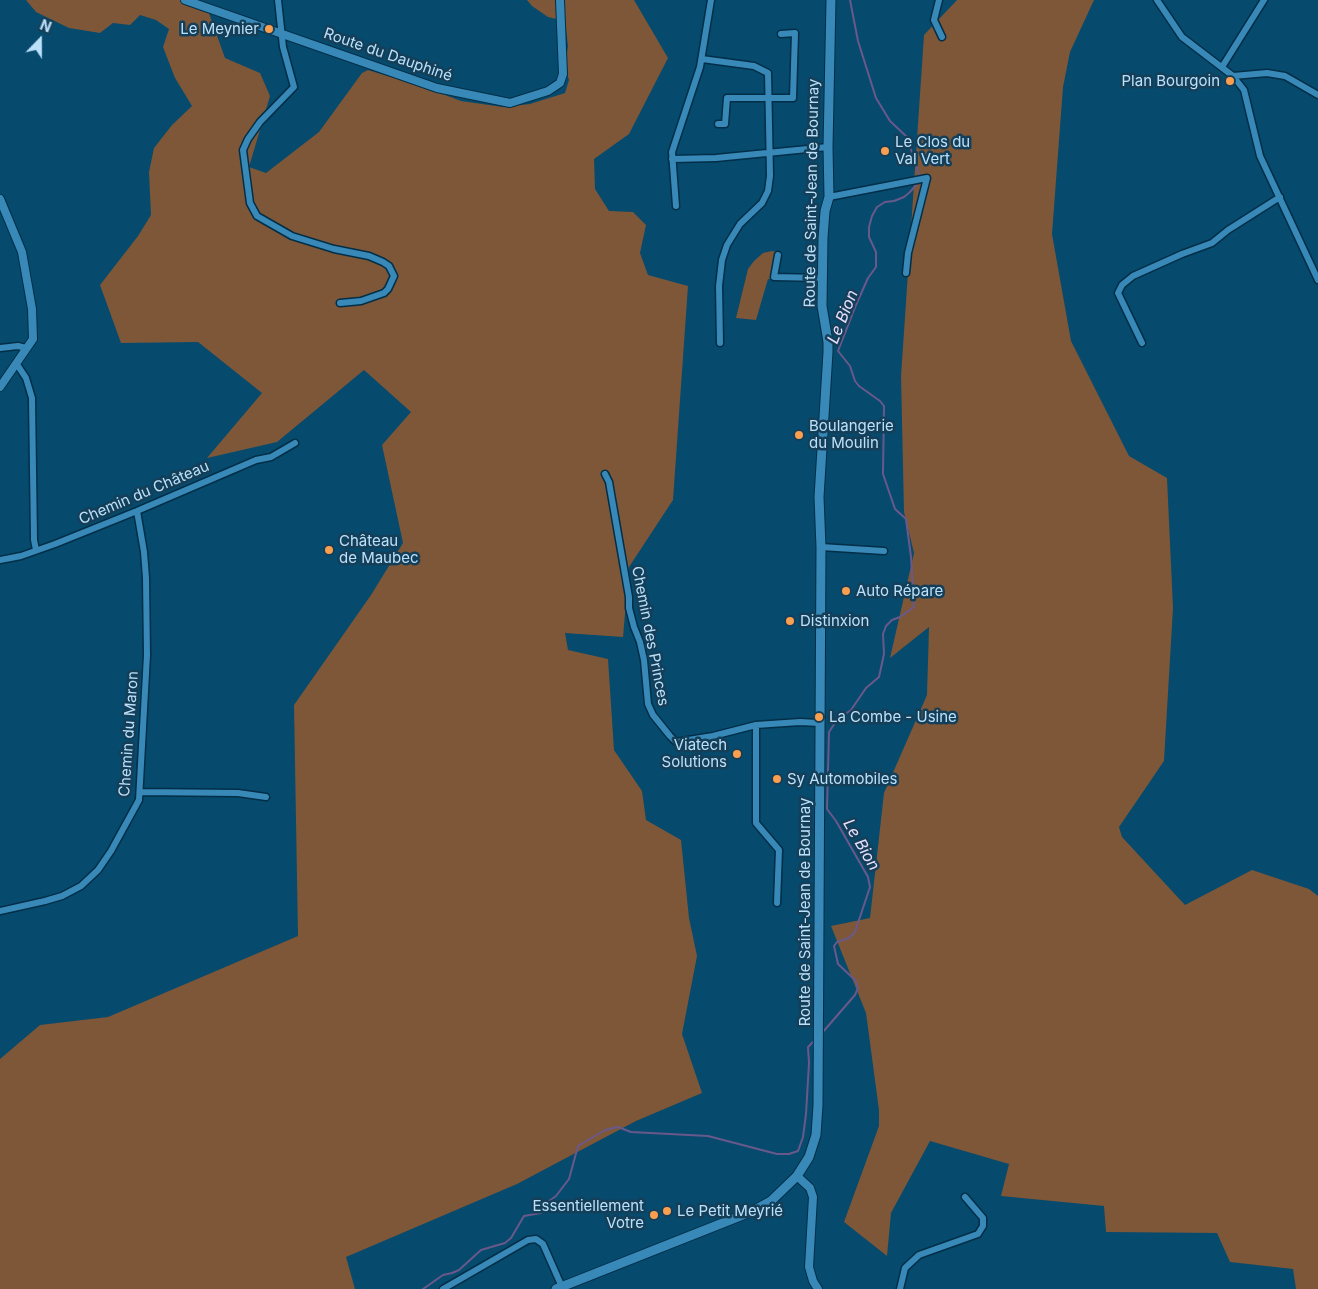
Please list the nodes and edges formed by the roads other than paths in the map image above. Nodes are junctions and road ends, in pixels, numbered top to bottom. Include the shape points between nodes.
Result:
1 (185, 0) edge
2 (278, 0) edge
3 (560, 0) edge
4 (711, 0) edge
5 (831, 0) edge
6 (939, 0) edge
7 (1157, 0) edge
8 (1264, 0) edge
9 (280, 32) junction
10 (781, 34) dead end
11 (942, 37) dead end
12 (702, 59) junction
13 (1222, 67) junction
14 (1234, 76) junction
15 (1318, 95) edge
16 (769, 98) junction
17 (718, 124) dead end
18 (828, 147) junction
19 (770, 152) junction
20 (672, 160) junction
21 (829, 197) junction
22 (1280, 197) junction
23 (0, 199) edge
24 (676, 206) dead end
25 (778, 255) dead end
26 (906, 273) dead end
27 (822, 278) junction
28 (1318, 280) edge
29 (340, 303) dead end
30 (720, 343) dead end
31 (1142, 343) dead end
32 (0, 348) edge
33 (26, 348) junction
34 (16, 363) junction
35 (0, 387) edge
36 (295, 443) dead end
37 (605, 474) dead end
38 (137, 511) junction
39 (820, 547) junction
40 (36, 550) junction
41 (884, 551) dead end
42 (0, 560) edge
43 (820, 723) junction
44 (756, 725) junction
45 (140, 792) junction
46 (266, 797) dead end
47 (777, 903) dead end
48 (0, 911) edge
49 (797, 1176) junction
50 (965, 1197) dead end
51 (559, 1288) edge
52 (443, 1289) edge
53 (818, 1289) edge
54 (900, 1289) edge

1 - 9 street, Route du Dauphiné
2 - 9 street
3 - 9 street, Route du Dauphiné via 563,74 560,83 548,91 510,103 437,88
4 - 12 street
5 - 18 main road, Route de Saint-Jean de Bournay
6 - 11 street via 934,20
7 - 13 street via 1182,38
8 - 13 street
9 - 29 street via 294,87 260,122 246,144 250,203 257,216 292,236 369,256 389,266 394,276 384,293 361,301
10 - 16 street via 795,33 793,98
12 - 16 street via 754,66 768,73
12 - 20 street
13 - 14 street
14 - 15 street via 1267,73 1285,76
14 - 22 street via 1244,90 1260,156
16 - 17 street via 728,98 725,124
16 - 19 street
18 - 19 street
18 - 21 main road, Route de Saint-Jean de Bournay
19 - 20 street
19 - 30 street via 768,191 762,203 740,224 727,244 722,260
20 - 24 street
21 - 26 street via 927,178
21 - 27 main road, Route de Saint-Jean de Bournay via 825,212
22 - 28 street
22 - 31 street via 1212,243 1133,276 1122,285 1118,292
23 - 33 street via 22,252 32,309 33,339
25 - 27 street via 774,277
27 - 39 main road, Route de Saint-Jean de Bournay via 822,306 828,342 819,498
32 - 33 street
33 - 34 street
34 - 35 street
34 - 40 street via 26,378 32,398
36 - 38 street, Chemin du Château
37 - 44 street, Chemin des Princes via 610,482 629,608 640,642 648,704 653,715 676,742
38 - 40 street, Chemin du Château
38 - 45 street, Chemin du Maron via 146,578
39 - 41 street
39 - 43 main road, Route de Saint-Jean de Bournay
40 - 42 street, Chemin du Château
43 - 44 street, Chemin des Princes
43 - 49 main road, Route de Saint-Jean de Bournay via 818,1105 816,1135
44 - 47 street via 756,823 778,850
45 - 46 street via 238,793
45 - 48 street, Chemin du Maron via 139,800 111,851 82,886 45,902
49 - 51 main road, Route de Saint-Jean de Bournay via 771,1201 753,1211
49 - 53 street via 810,1188 813,1197 809,1267
50 - 54 street via 984,1218 978,1234 920,1255 905,1268
51 - 52 street via 543,1244 536,1238

